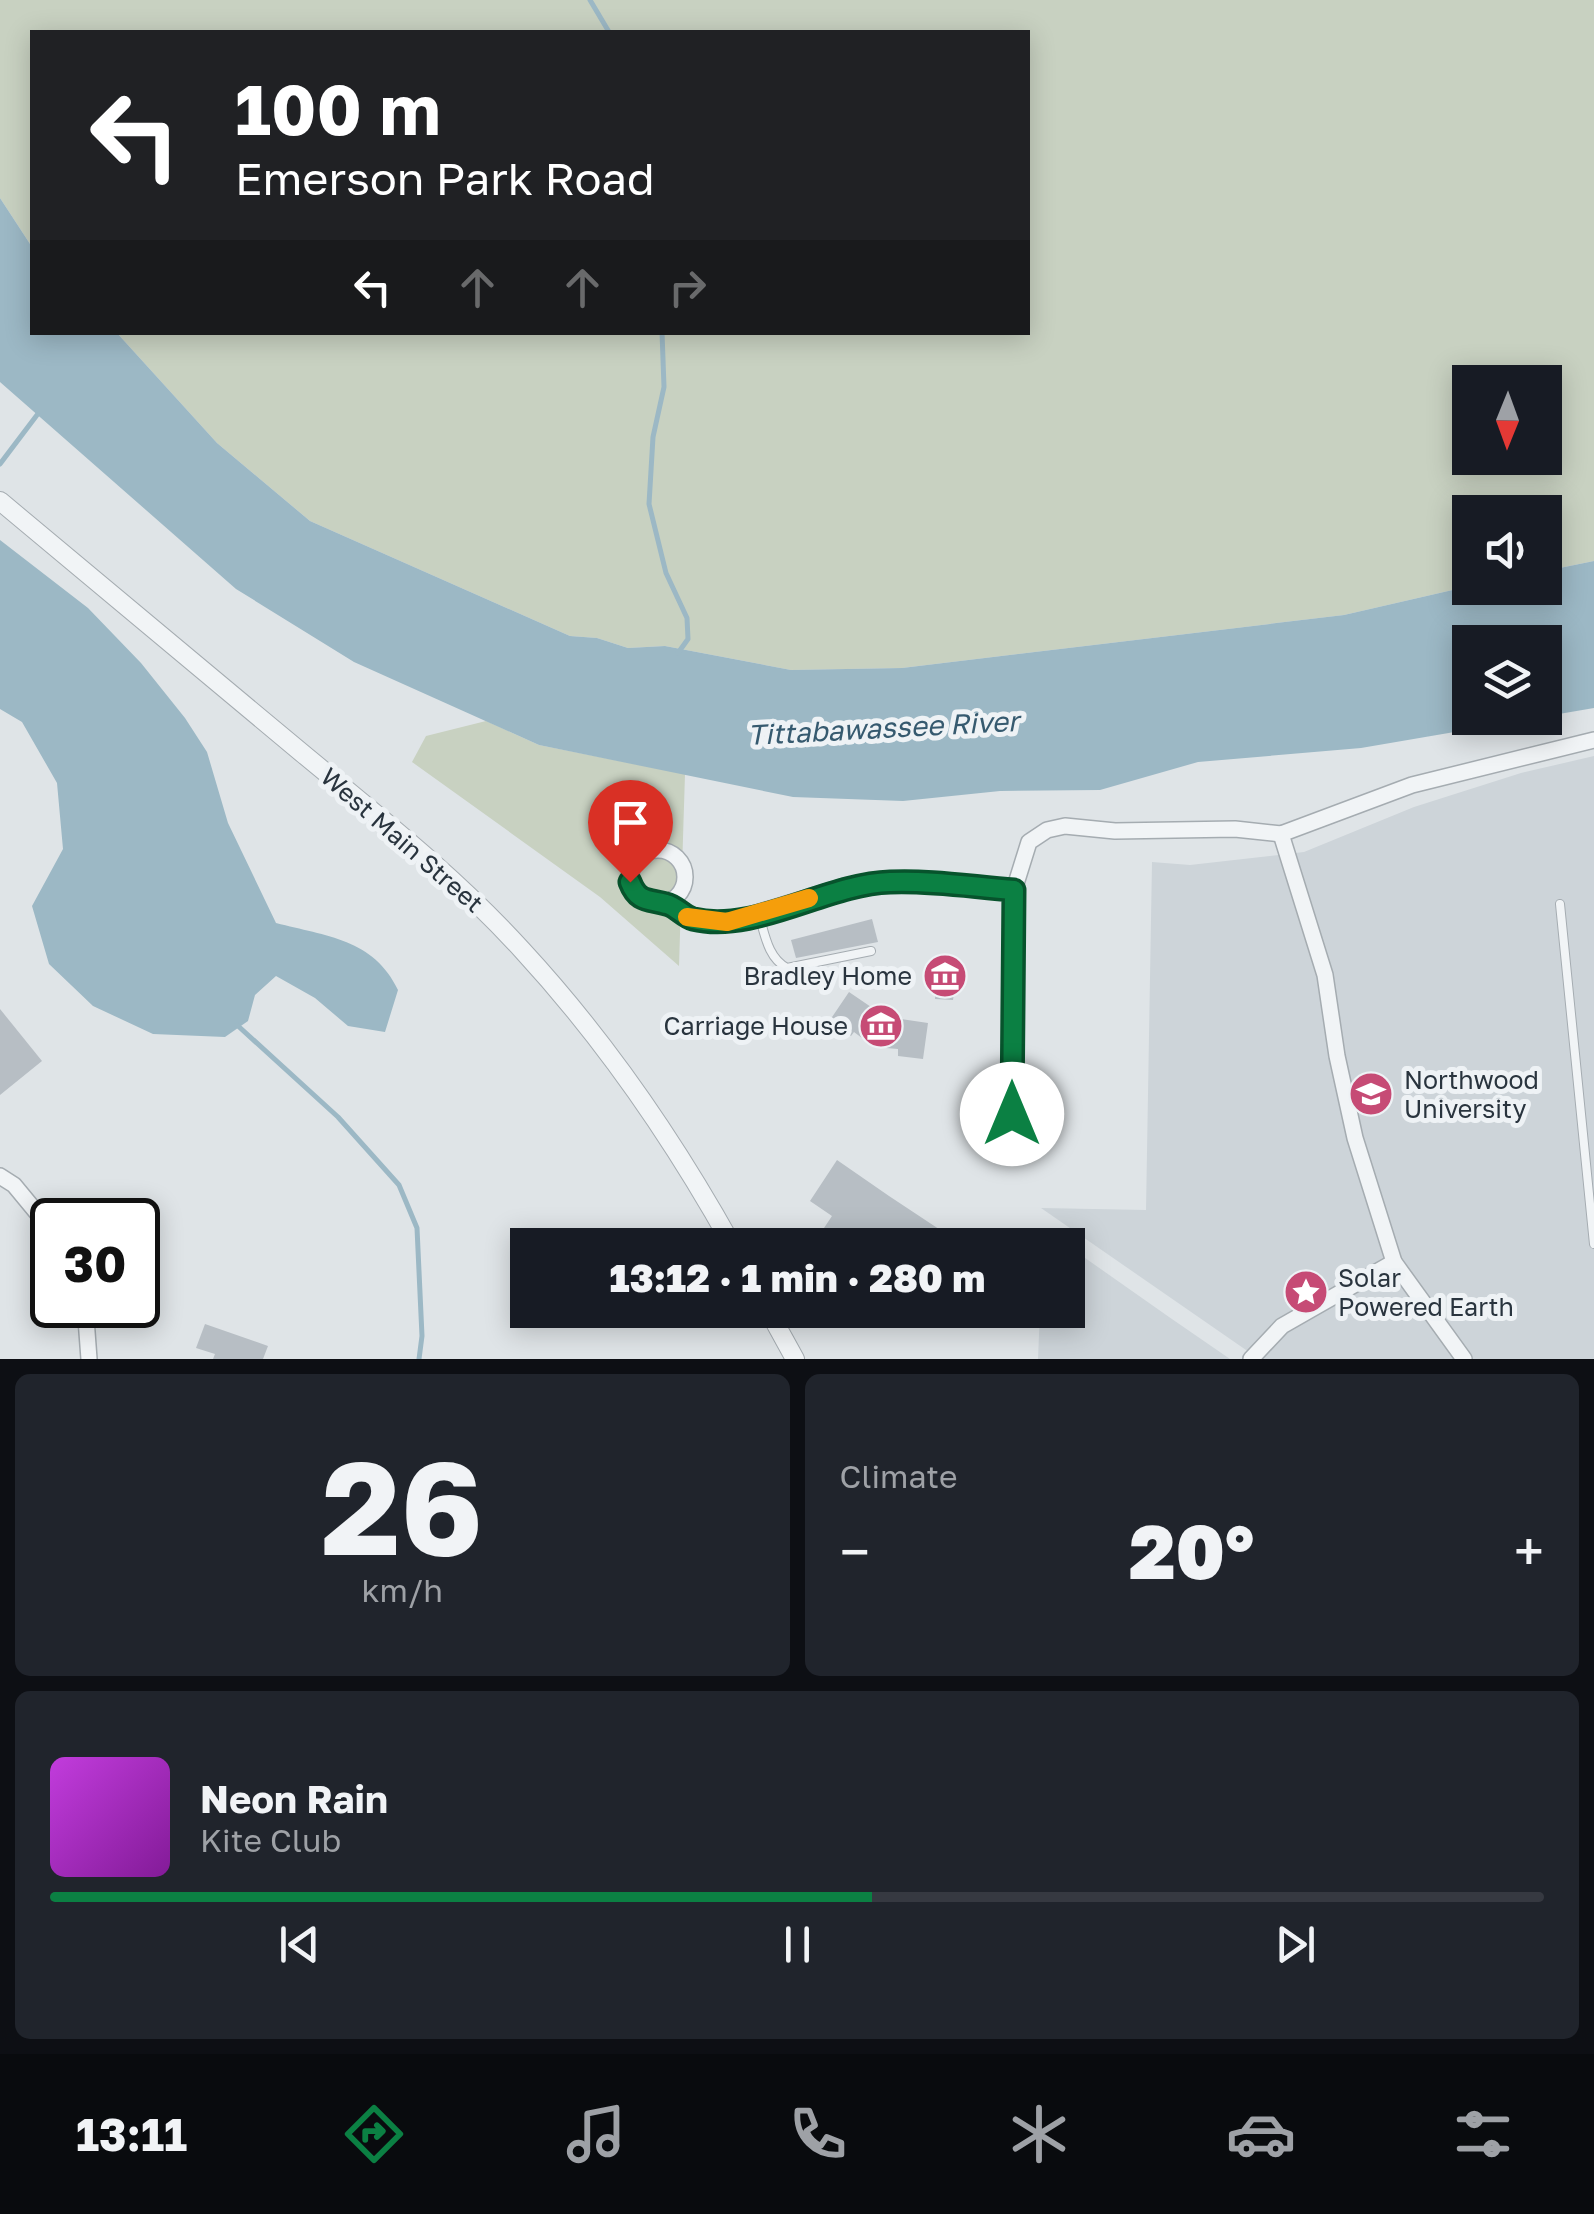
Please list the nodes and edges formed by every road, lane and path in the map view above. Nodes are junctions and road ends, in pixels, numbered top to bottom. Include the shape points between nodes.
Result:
1 (0, 501) edge
2 (1594, 740) edge
3 (1280, 834) junction
4 (1014, 890) junction
5 (665, 903) dead end
6 (1560, 904) dead end
7 (759, 915) junction
8 (871, 951) dead end
9 (1012, 1114) dead end
10 (0, 1176) edge
11 (30, 1204) edge
12 (723, 1228) edge
13 (1594, 1244) edge
14 (1394, 1262) junction
15 (86, 1328) edge
16 (778, 1328) edge
17 (89, 1359) edge
18 (795, 1359) edge
19 (1251, 1359) edge
20 (1464, 1359) edge

1 - 12 street, West Main Street via 442,871 519,946 640,1096
2 - 3 street via 1412,784
3 - 4 street via 1066,826 1029,842
3 - 14 street via 1325,975 1355,1138
4 - 7 street via 891,882 845,886
4 - 9 street
5 - 7 street via 691,919 727,922
6 - 13 lane
7 - 8 lane via 768,946 788,968
10 - 11 street
14 - 19 street via 1282,1326
14 - 20 street
15 - 17 street
16 - 18 street

